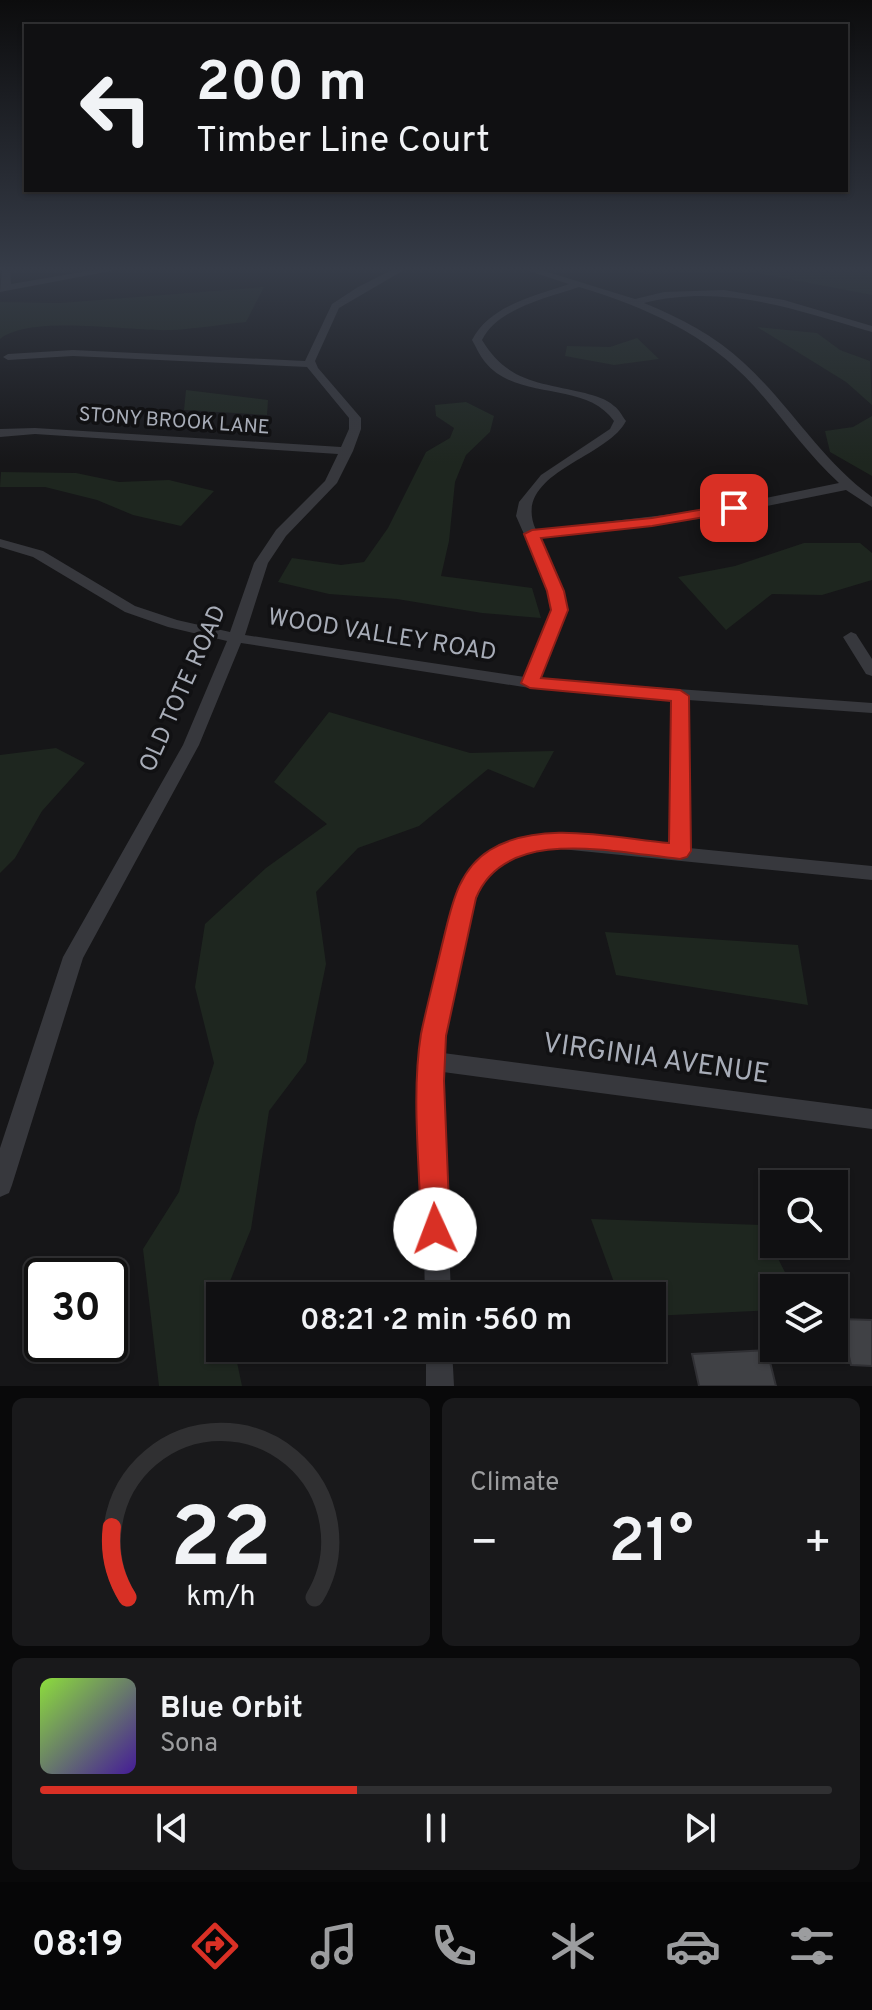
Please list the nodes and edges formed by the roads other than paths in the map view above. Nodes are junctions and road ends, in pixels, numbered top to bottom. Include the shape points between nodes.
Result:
1 (323, 335) edge
2 (478, 335) edge
3 (700, 335) edge
4 (8, 357) dead end
5 (311, 364) junction
6 (0, 433) edge
7 (347, 451) junction
8 (845, 486) junction
9 (872, 503) edge
10 (532, 534) junction
11 (0, 543) edge
12 (851, 637) dead end
13 (236, 638) junction
14 (872, 671) edge
15 (530, 683) junction
16 (680, 696) junction
17 (872, 708) edge
18 (680, 851) junction
19 (872, 873) edge
20 (432, 1061) junction
21 (872, 1119) edge
22 (0, 1185) edge
23 (438, 1282) edge
24 (439, 1362) edge
25 (440, 1386) edge

1 - 5 street
2 - 10 street via 483,357 496,370 602,403 620,421 615,431 537,484 523,505
3 - 8 street via 739,365
4 - 5 street via 73,353
5 - 7 street, OLD TOTE ROAD via 355,418
6 - 7 street, STONY BROOK LANE
7 - 13 street, OLD TOTE ROAD via 331,483 281,533 261,563
8 - 9 street
8 - 10 street via 707,514
10 - 15 street via 560,610
11 - 13 street, WOOD VALLEY ROAD via 38,554 130,609
12 - 14 street
13 - 15 street, WOOD VALLEY ROAD
13 - 22 street, OLD TOTE ROAD via 191,745 73,957
15 - 16 street, WOOD VALLEY ROAD
16 - 17 street, WOOD VALLEY ROAD
16 - 18 street
18 - 19 street
18 - 20 street via 551,841 514,848 484,866 465,898
20 - 21 street, VIRGINIA AVENUE
20 - 23 street
24 - 25 street

